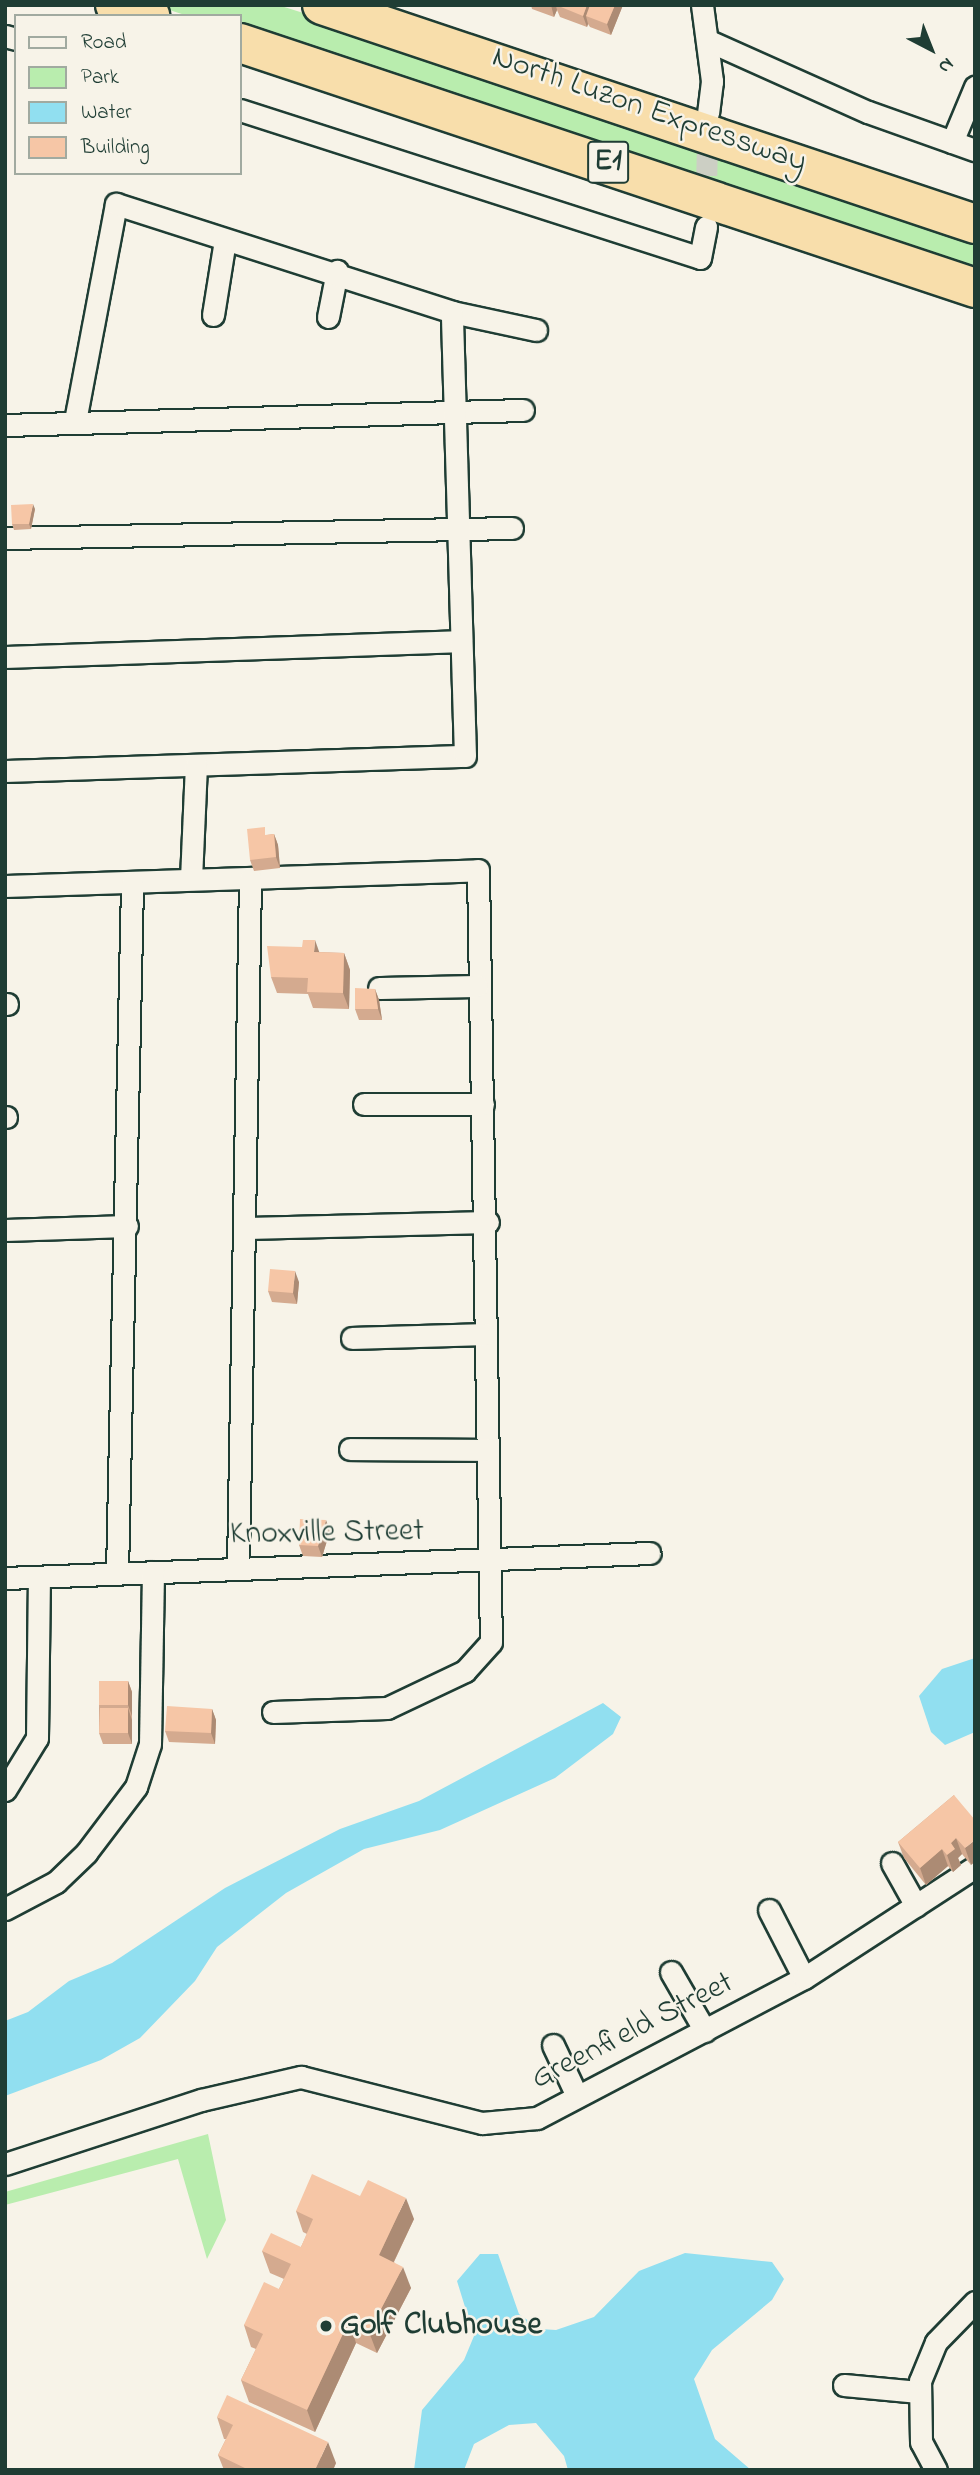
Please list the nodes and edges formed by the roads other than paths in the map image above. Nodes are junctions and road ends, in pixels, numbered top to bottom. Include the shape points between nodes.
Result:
1 (115, 5) edge
2 (322, 5) edge
3 (701, 6) edge
4 (144, 14) edge
5 (709, 41) junction
6 (242, 44) edge
7 (975, 87) edge
8 (242, 111) edge
9 (708, 113) tunnel mouth
10 (952, 142) junction
11 (975, 150) edge
12 (975, 224) edge
13 (706, 228) tunnel mouth
14 (225, 240) junction
15 (337, 271) junction
16 (975, 288) edge
17 (453, 312) junction
18 (213, 316) dead end
19 (328, 317) dead end
20 (536, 330) dead end
21 (523, 410) dead end
22 (455, 414) junction
23 (75, 421) junction
24 (5, 425) edge
25 (512, 528) dead end
26 (461, 529) junction
27 (5, 538) edge
28 (461, 641) junction
29 (5, 657) edge
30 (196, 765) junction
31 (5, 771) edge
32 (250, 878) junction
33 (191, 879) junction
34 (132, 883) junction
35 (5, 886) edge
36 (477, 986) junction
37 (379, 988) dead end
38 (364, 1104) dead end
39 (482, 1104) junction
40 (488, 1222) junction
41 (127, 1226) junction
42 (247, 1227) junction
43 (5, 1230) edge
44 (485, 1334) junction
45 (352, 1338) dead end
46 (350, 1449) dead end
47 (488, 1450) junction
48 (650, 1553) dead end
49 (494, 1562) junction
50 (238, 1567) junction
51 (153, 1572) junction
52 (117, 1573) junction
53 (5, 1578) edge
54 (39, 1578) junction
55 (273, 1712) dead end
56 (5, 1790) edge
57 (892, 1863) dead end
58 (975, 1867) edge
59 (916, 1906) junction
60 (5, 1909) edge
61 (769, 1910) dead end
62 (671, 1972) dead end
63 (804, 1978) junction
64 (705, 2031) junction
65 (553, 2045) dead end
66 (577, 2096) junction
67 (5, 2164) edge
68 (975, 2302) edge
69 (844, 2385) dead end
70 (919, 2392) junction
71 (936, 2470) edge

1 - 4 highway
2 - 12 highway, North Luzon Expressway / E1
3 - 5 street
5 - 9 street
5 - 10 street
6 - 16 highway, North Luzon Expressway / E1
7 - 10 street
8 - 13 street via 700,258
10 - 11 street
14 - 15 street
14 - 18 street
14 - 23 street via 116,205
15 - 17 street
15 - 19 street
17 - 20 street
17 - 22 street
21 - 22 street
22 - 23 street
22 - 26 street
23 - 24 street
25 - 26 street
26 - 27 street
26 - 28 street
28 - 29 street
28 - 30 street via 465,756
30 - 31 street
30 - 33 street
32 - 33 street
32 - 36 street via 478,870
32 - 42 street
33 - 34 street
34 - 35 street
34 - 41 street
36 - 37 street
36 - 39 street
38 - 39 street
39 - 40 street
40 - 42 street
40 - 44 street
41 - 43 street
41 - 52 street
42 - 50 street
44 - 45 street
44 - 47 street
46 - 47 street
47 - 49 street
48 - 49 street, Knoxville Street
49 - 50 street, Knoxville Street
49 - 55 street via 491,1642 480,1660 387,1708
50 - 51 street, Knoxville Street
51 - 52 street, Knoxville Street
51 - 60 street via 150,1744 136,1787 86,1853 56,1882
52 - 54 street, Knoxville Street
53 - 54 street, Knoxville Street
54 - 56 street via 37,1738
57 - 59 street
58 - 59 street, Greenfield Street
59 - 63 street, Greenfield Street
61 - 63 street
62 - 64 street
63 - 64 street, Greenfield Street
64 - 66 street, Greenfield Street
65 - 66 street
66 - 67 street, Greenfield Street via 537,2118 482,2123 301,2077 201,2100
68 - 70 street via 936,2342
69 - 70 street
70 - 71 street via 921,2442

